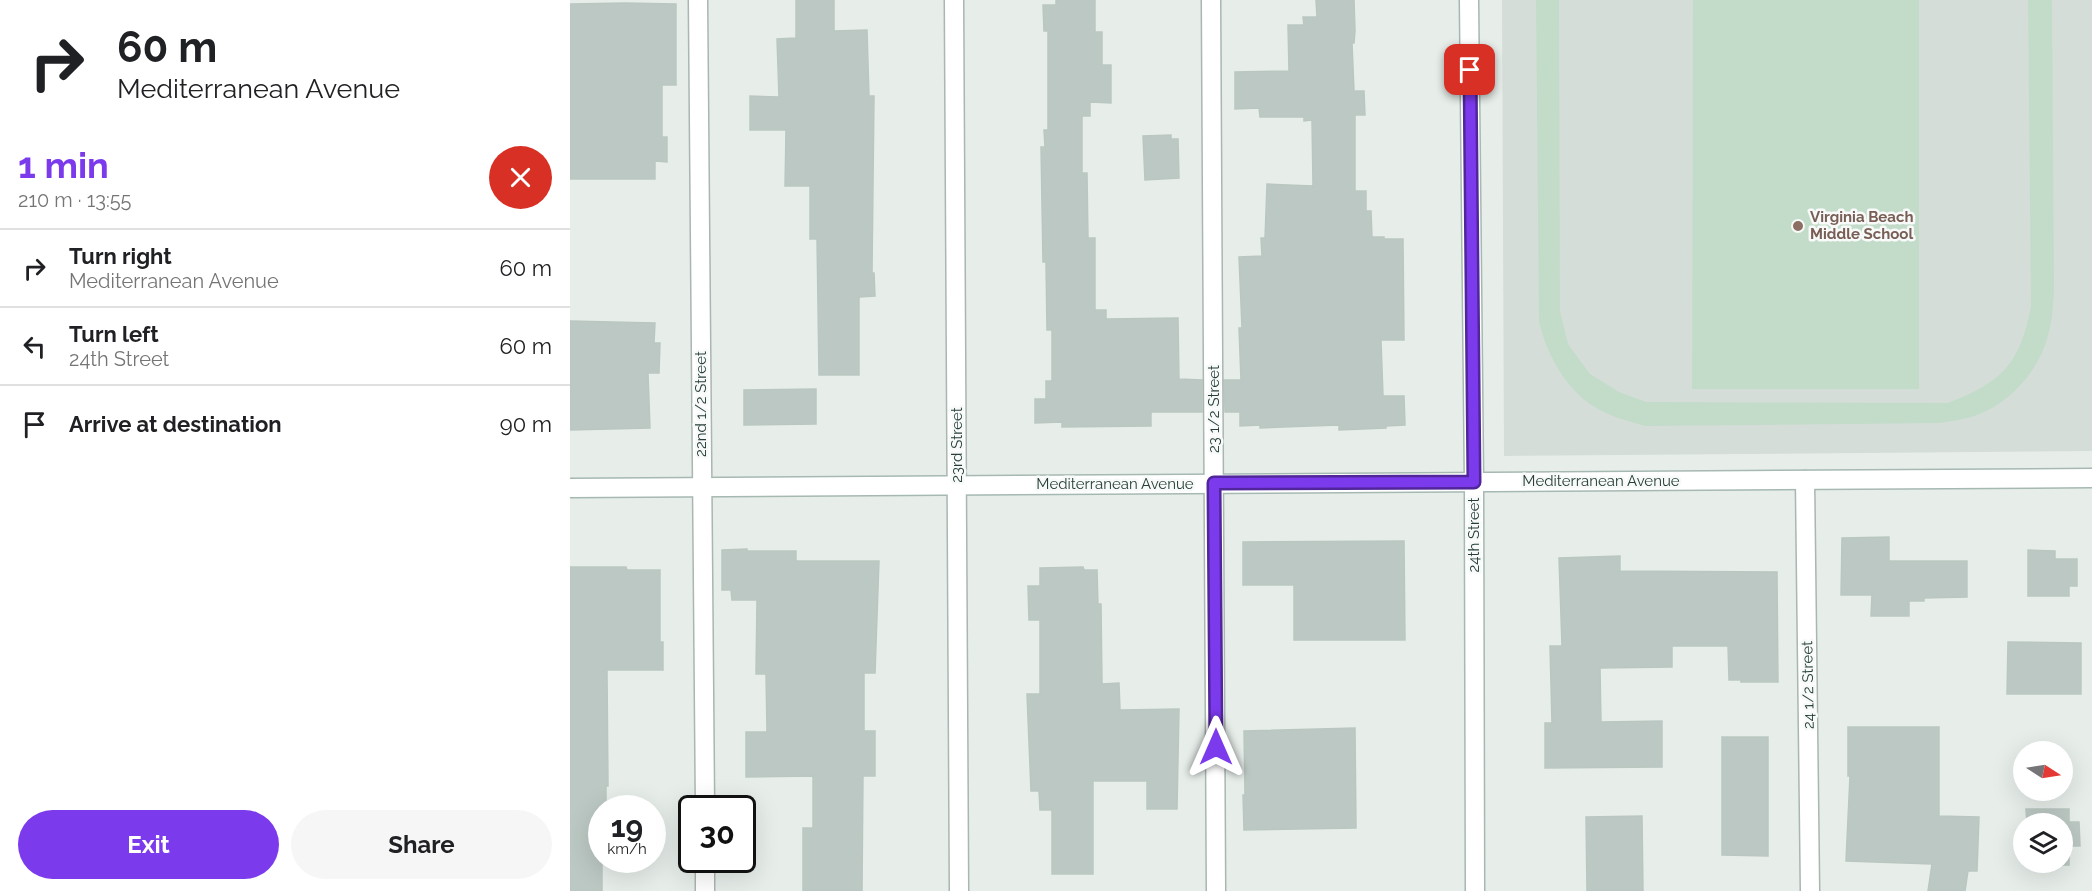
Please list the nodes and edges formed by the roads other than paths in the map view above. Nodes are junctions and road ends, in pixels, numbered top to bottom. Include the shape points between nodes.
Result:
1 (698, 0) edge
2 (954, 0) edge
3 (1211, 0) edge
4 (1469, 0) edge
5 (2092, 478) edge
6 (1805, 480) junction
7 (1474, 482) junction
8 (1214, 483) junction
9 (957, 485) junction
10 (702, 487) junction
11 (570, 488) edge
12 (705, 795) edge
13 (705, 873) edge
14 (705, 891) edge
15 (959, 891) edge
16 (1216, 891) edge
17 (1475, 891) edge
18 (1810, 891) edge

1 - 10 street, 22nd 1/2 Street
2 - 9 street, 23rd Street
3 - 8 street, 23 1/2 Street
4 - 7 street, 24th Street
5 - 6 street, Mediterranean Avenue
6 - 7 street, Mediterranean Avenue
6 - 18 street, 24 1/2 Street
7 - 8 street, Mediterranean Avenue
7 - 17 street, 24th Street
8 - 9 street, Mediterranean Avenue
8 - 16 street, 23 1/2 Street
9 - 10 street, Mediterranean Avenue
9 - 15 street, 23rd Street
10 - 11 street, Mediterranean Avenue
10 - 12 street, 22nd 1/2 Street
13 - 14 street

